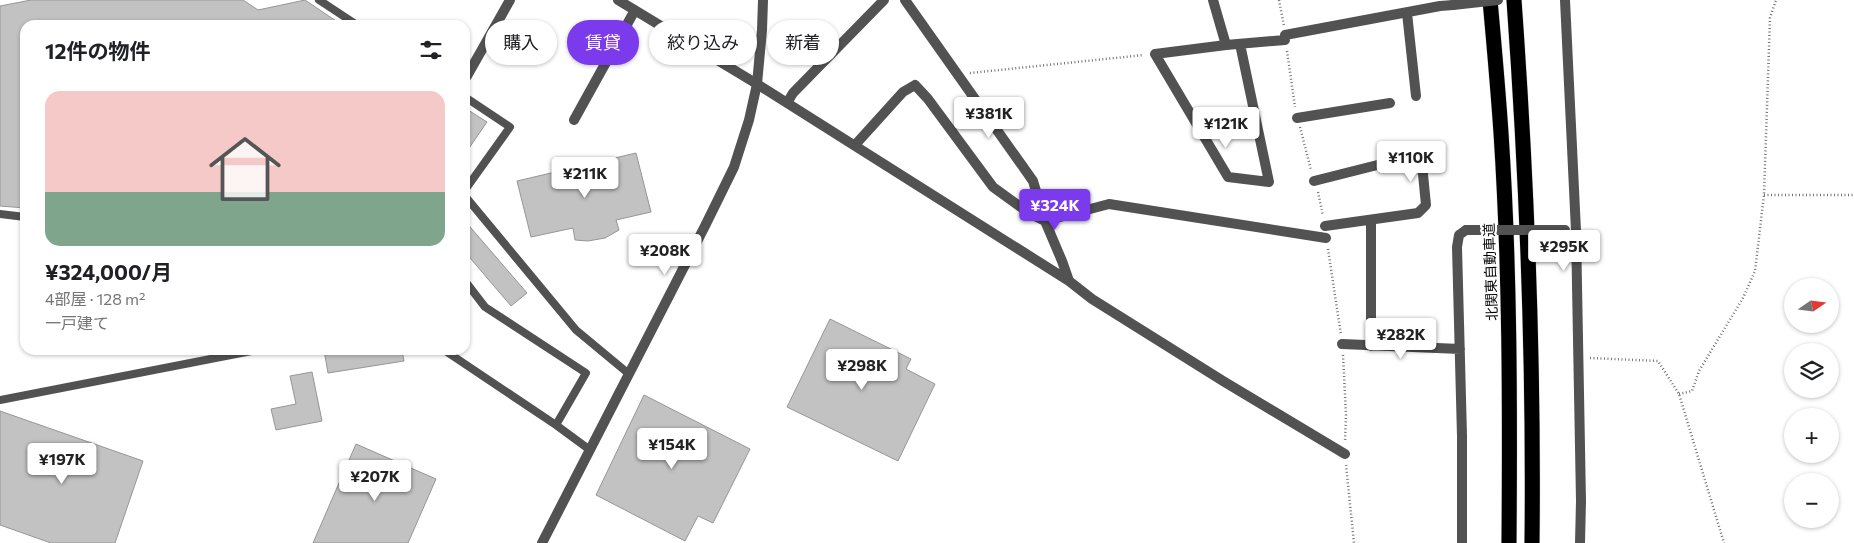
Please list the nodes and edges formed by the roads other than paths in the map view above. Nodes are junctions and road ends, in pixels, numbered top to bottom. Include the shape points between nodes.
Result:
1 (319, 0) edge
2 (510, 0) edge
3 (618, 0) edge
4 (763, 0) edge
5 (884, 0) edge
6 (905, 0) edge
7 (1213, 0) edge
8 (1490, 0) edge
9 (1498, 0) edge
10 (1514, 0) edge
11 (1565, 0) edge
12 (1440, 3) edge
13 (635, 10) junction
14 (1407, 13) junction
15 (349, 20) edge
16 (1240, 44) junction
17 (1226, 45) junction
18 (470, 71) edge
19 (757, 84) junction
20 (1416, 96) dead end
21 (470, 100) edge
22 (787, 103) junction
23 (1390, 103) dead end
24 (1297, 118) road end
25 (574, 120) dead end
26 (855, 145) junction
27 (1314, 181) road end
28 (470, 183) edge
29 (470, 202) edge
30 (0, 214) edge
31 (20, 216) edge
32 (1371, 220) junction
33 (1045, 221) junction
34 (1325, 226) road end
35 (1576, 231) junction
36 (1326, 238) road end
37 (1069, 281) junction
38 (470, 288) edge
39 (1342, 344) road end
40 (1370, 346) junction
41 (1460, 349) junction
42 (231, 355) edge
43 (451, 355) edge
44 (629, 374) junction
45 (0, 400) edge
46 (556, 425) junction
47 (590, 450) junction
48 (1345, 454) road end
49 (542, 543) edge
50 (1462, 543) edge
51 (1509, 543) edge
52 (1532, 543) edge
53 (1580, 543) edge

1 - 15 lane
2 - 18 street
3 - 13 street
4 - 19 street
5 - 22 street
6 - 33 street via 1034,180
7 - 17 street
8 - 51 highway, 北関東自動車道 via 1501,134 1508,301
9 - 12 street, bridge via 1453,5
10 - 52 highway via 1530,301
11 - 35 street
12 - 14 street
13 - 19 street
13 - 25 street
14 - 16 street
14 - 20 street
16 - 17 street
16 - 17 street via 1269,182 1228,178 1155,54
19 - 22 street
19 - 44 street via 734,167
21 - 28 lane via 510,127
22 - 26 street
23 - 24 street
26 - 33 street via 903,92 915,85 992,188
26 - 37 street
27 - 32 street via 1421,154 1426,205 1418,213
29 - 44 lane via 576,330
30 - 31 lane
32 - 34 street
32 - 40 street
33 - 36 street via 1109,204
33 - 37 street
35 - 41 street, bridge via 1466,230 1459,235
35 - 53 street
37 - 48 street via 1092,299
38 - 46 lane via 485,307 586,373
39 - 40 street
40 - 41 street
41 - 50 street
42 - 45 lane
43 - 46 lane
44 - 47 street
46 - 47 lane
47 - 49 street

